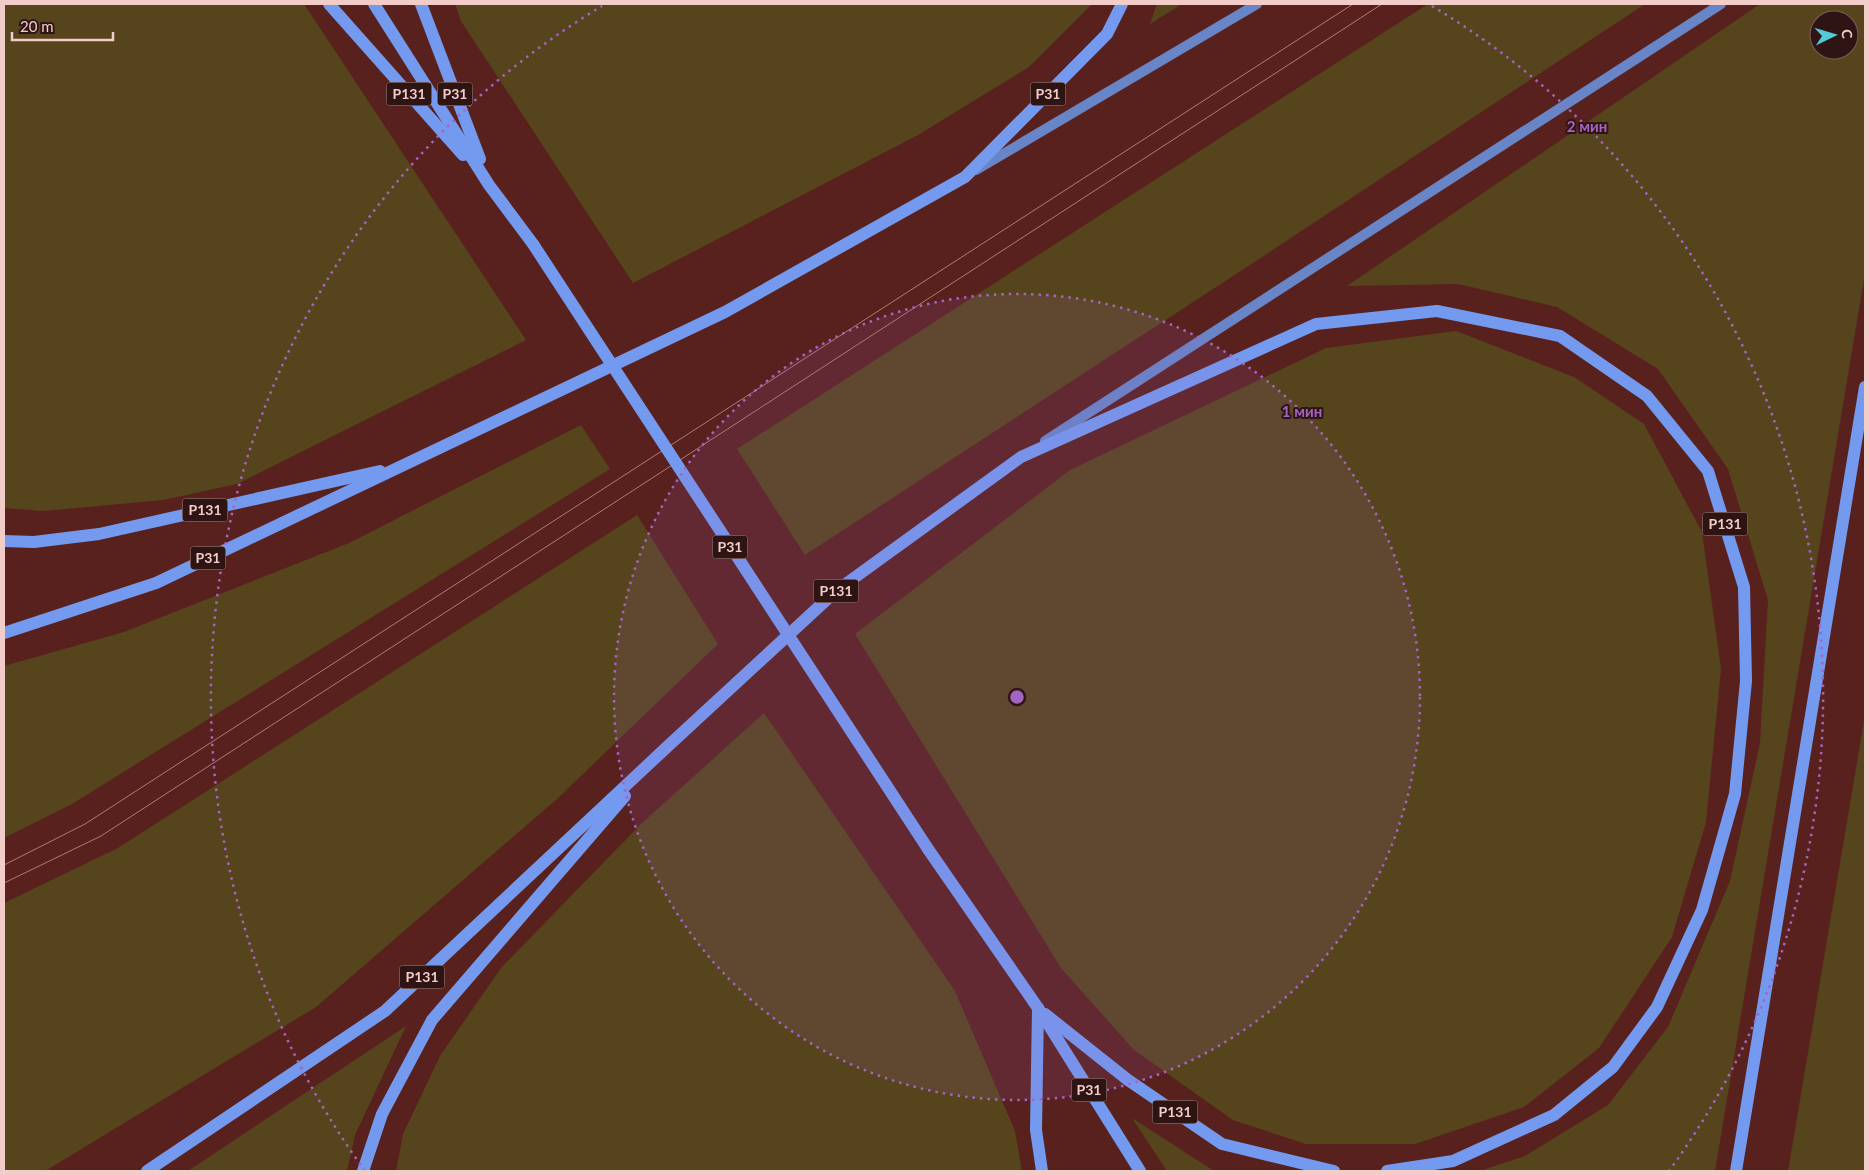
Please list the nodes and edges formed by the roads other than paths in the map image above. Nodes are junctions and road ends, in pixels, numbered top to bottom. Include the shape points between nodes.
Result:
1 (329, 4) edge
2 (374, 4) edge
3 (421, 4) edge
4 (1122, 4) edge
5 (1258, 4) edge
6 (1721, 4) edge
7 (964, 177) junction
8 (489, 185) junction
9 (1865, 387) edge
10 (1021, 457) junction
11 (404, 465) junction
12 (4, 541) edge
13 (4, 633) edge
14 (668, 746) junction
15 (1038, 1008) junction
16 (147, 1171) edge
17 (363, 1171) edge
18 (1042, 1171) edge
19 (1140, 1171) edge
20 (1334, 1171) edge
21 (1387, 1171) edge
22 (1736, 1171) edge

1 - 8 main road, Р131
2 - 8 main road
3 - 8 main road, Р31
4 - 7 main road, Р31 via 1107,34
5 - 7 main road
6 - 10 main road, Р131
7 - 11 main road, Р31 via 725,312
8 - 15 main road, Р31, bridge via 533,244 928,850
9 - 22 main road
10 - 14 main road, Р131 via 836,591
10 - 21 main road, Р131 via 1316,324 1437,311 1560,336 1647,396 1708,471 1744,587 1746,681 1735,794 1702,910 1657,1007 1613,1067 1554,1115 1453,1161
11 - 12 main road, Р131 via 99,534 34,542
11 - 13 main road, Р31 via 156,583
14 - 16 main road, Р131 via 385,1011
14 - 17 main road, Р131 via 432,1020 382,1114
15 - 18 main road via 1036,1130
15 - 19 main road, Р31
15 - 20 main road, Р131 via 1128,1080 1222,1144

